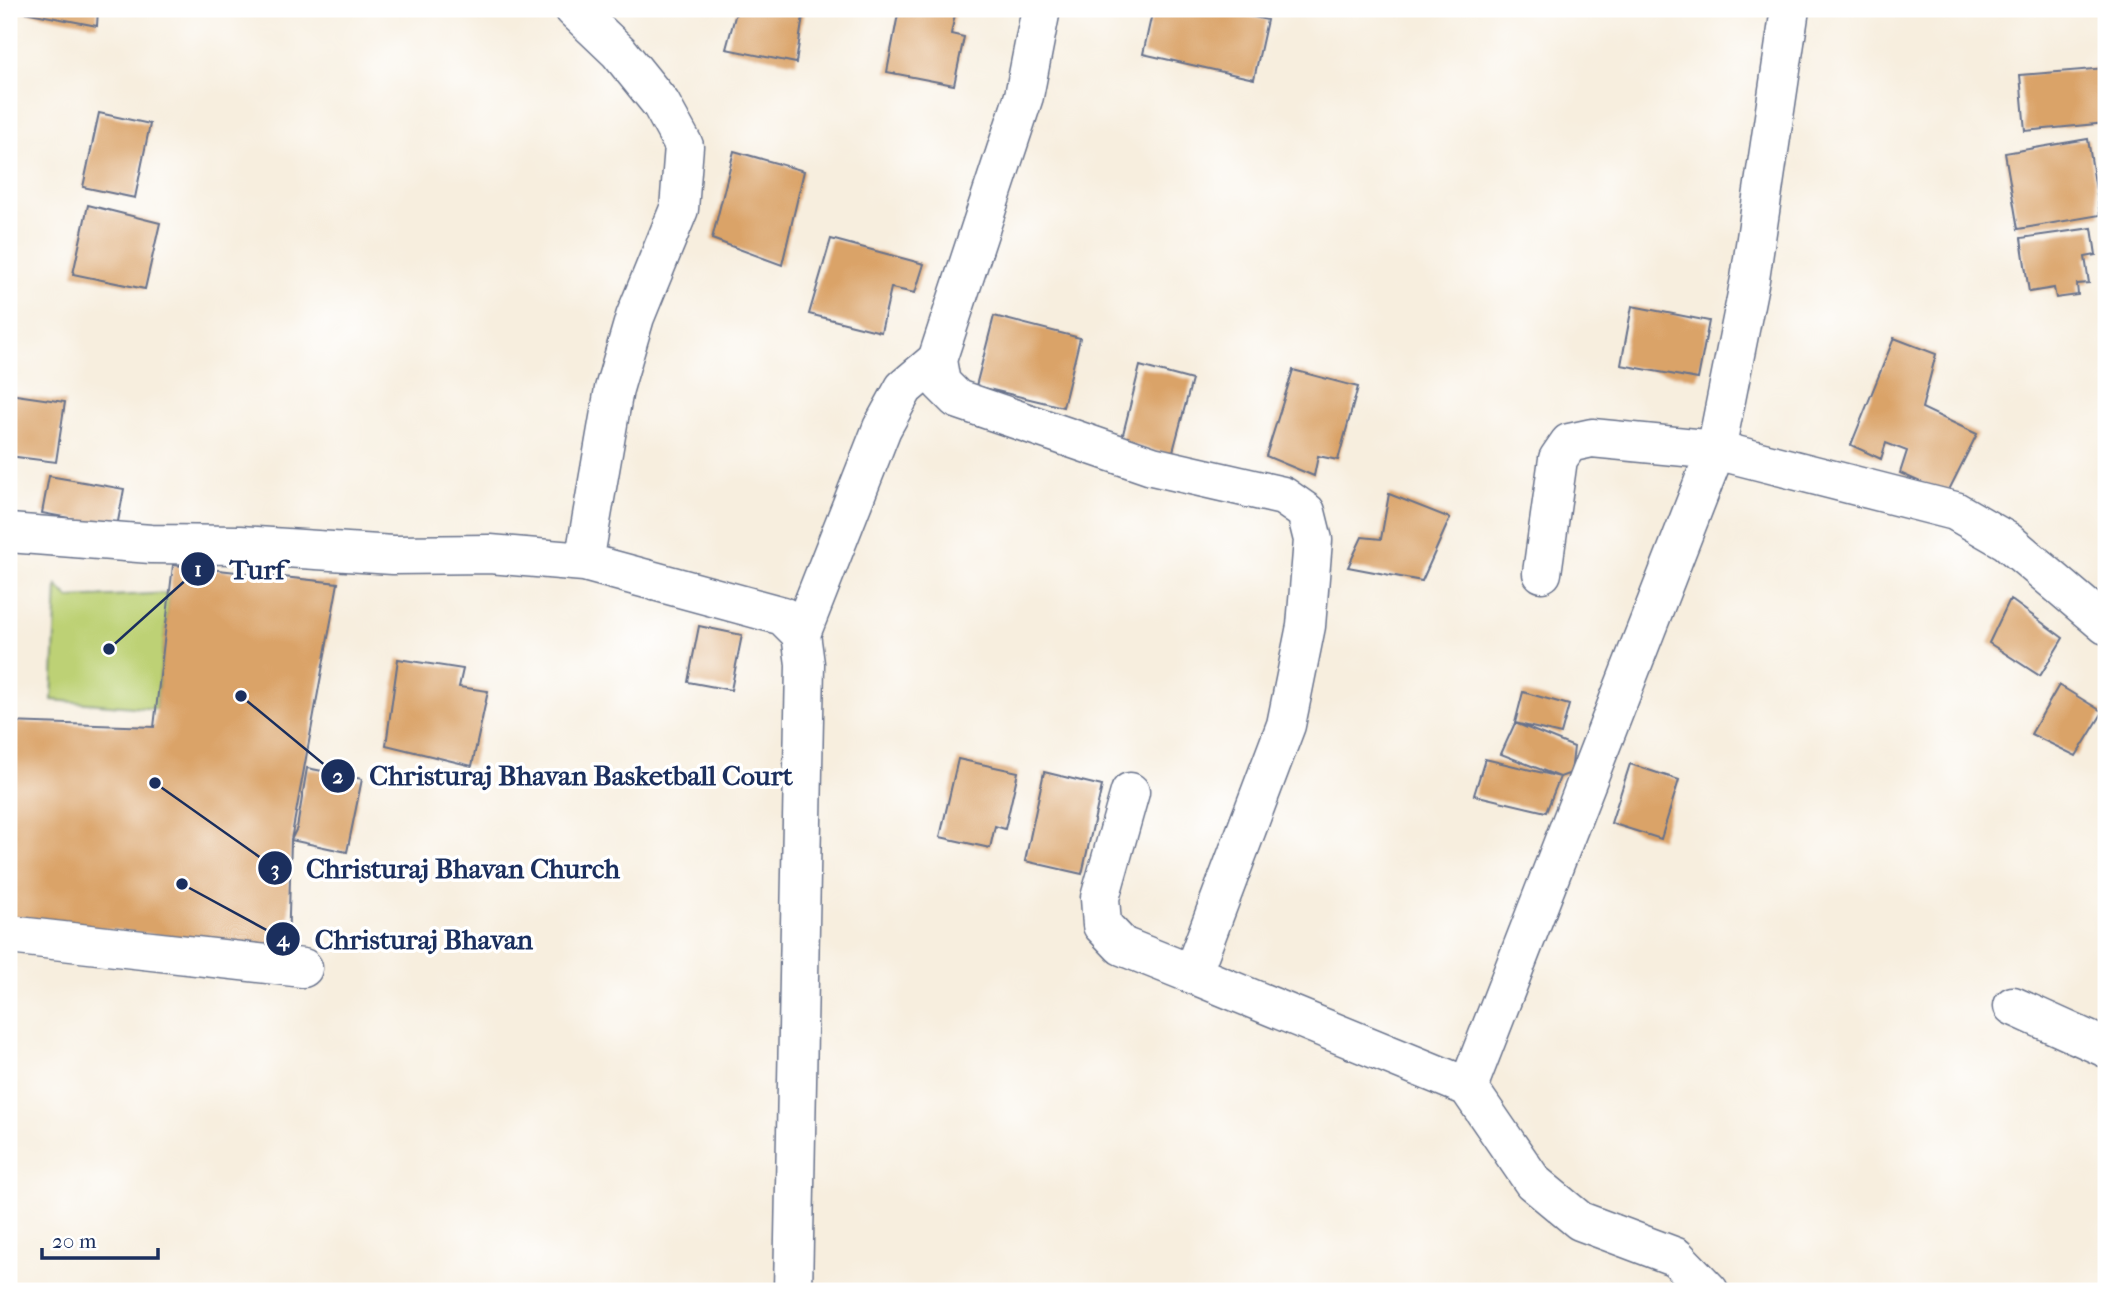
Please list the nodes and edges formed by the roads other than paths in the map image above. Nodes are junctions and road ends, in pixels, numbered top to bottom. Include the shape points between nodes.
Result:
1 (575, 9) edge
2 (1041, 9) edge
3 (1790, 9) edge
4 (937, 360) junction
5 (1716, 450) junction
6 (9, 533) edge
7 (584, 562) junction
8 (1542, 573) dead end
9 (2106, 625) edge
10 (801, 634) junction
11 (1130, 792) dead end
12 (9, 935) edge
13 (303, 968) dead end
14 (1192, 974) junction
15 (2013, 1006) dead end
16 (2106, 1048) edge
17 (1468, 1087) junction
18 (793, 1291) edge
19 (1709, 1291) edge

1 - 7 street via 653,94 684,146 679,209 639,306 614,389
2 - 4 street via 1024,96
3 - 5 street via 1750,279
4 - 10 street via 904,388 882,428
4 - 14 street via 941,383 957,399 1152,466 1283,496 1306,512 1314,540 1306,626 1286,725
5 - 8 street via 1592,438 1569,443 1558,458
5 - 9 street via 1955,511 2007,541
5 - 17 street
6 - 7 street via 151,544 393,555 490,554
7 - 10 street via 783,616
10 - 18 street via 805,664
11 - 14 street via 1100,898 1102,925 1122,946
12 - 13 street
14 - 17 street
15 - 16 street
17 - 19 street via 1533,1182 1580,1220 1676,1256

